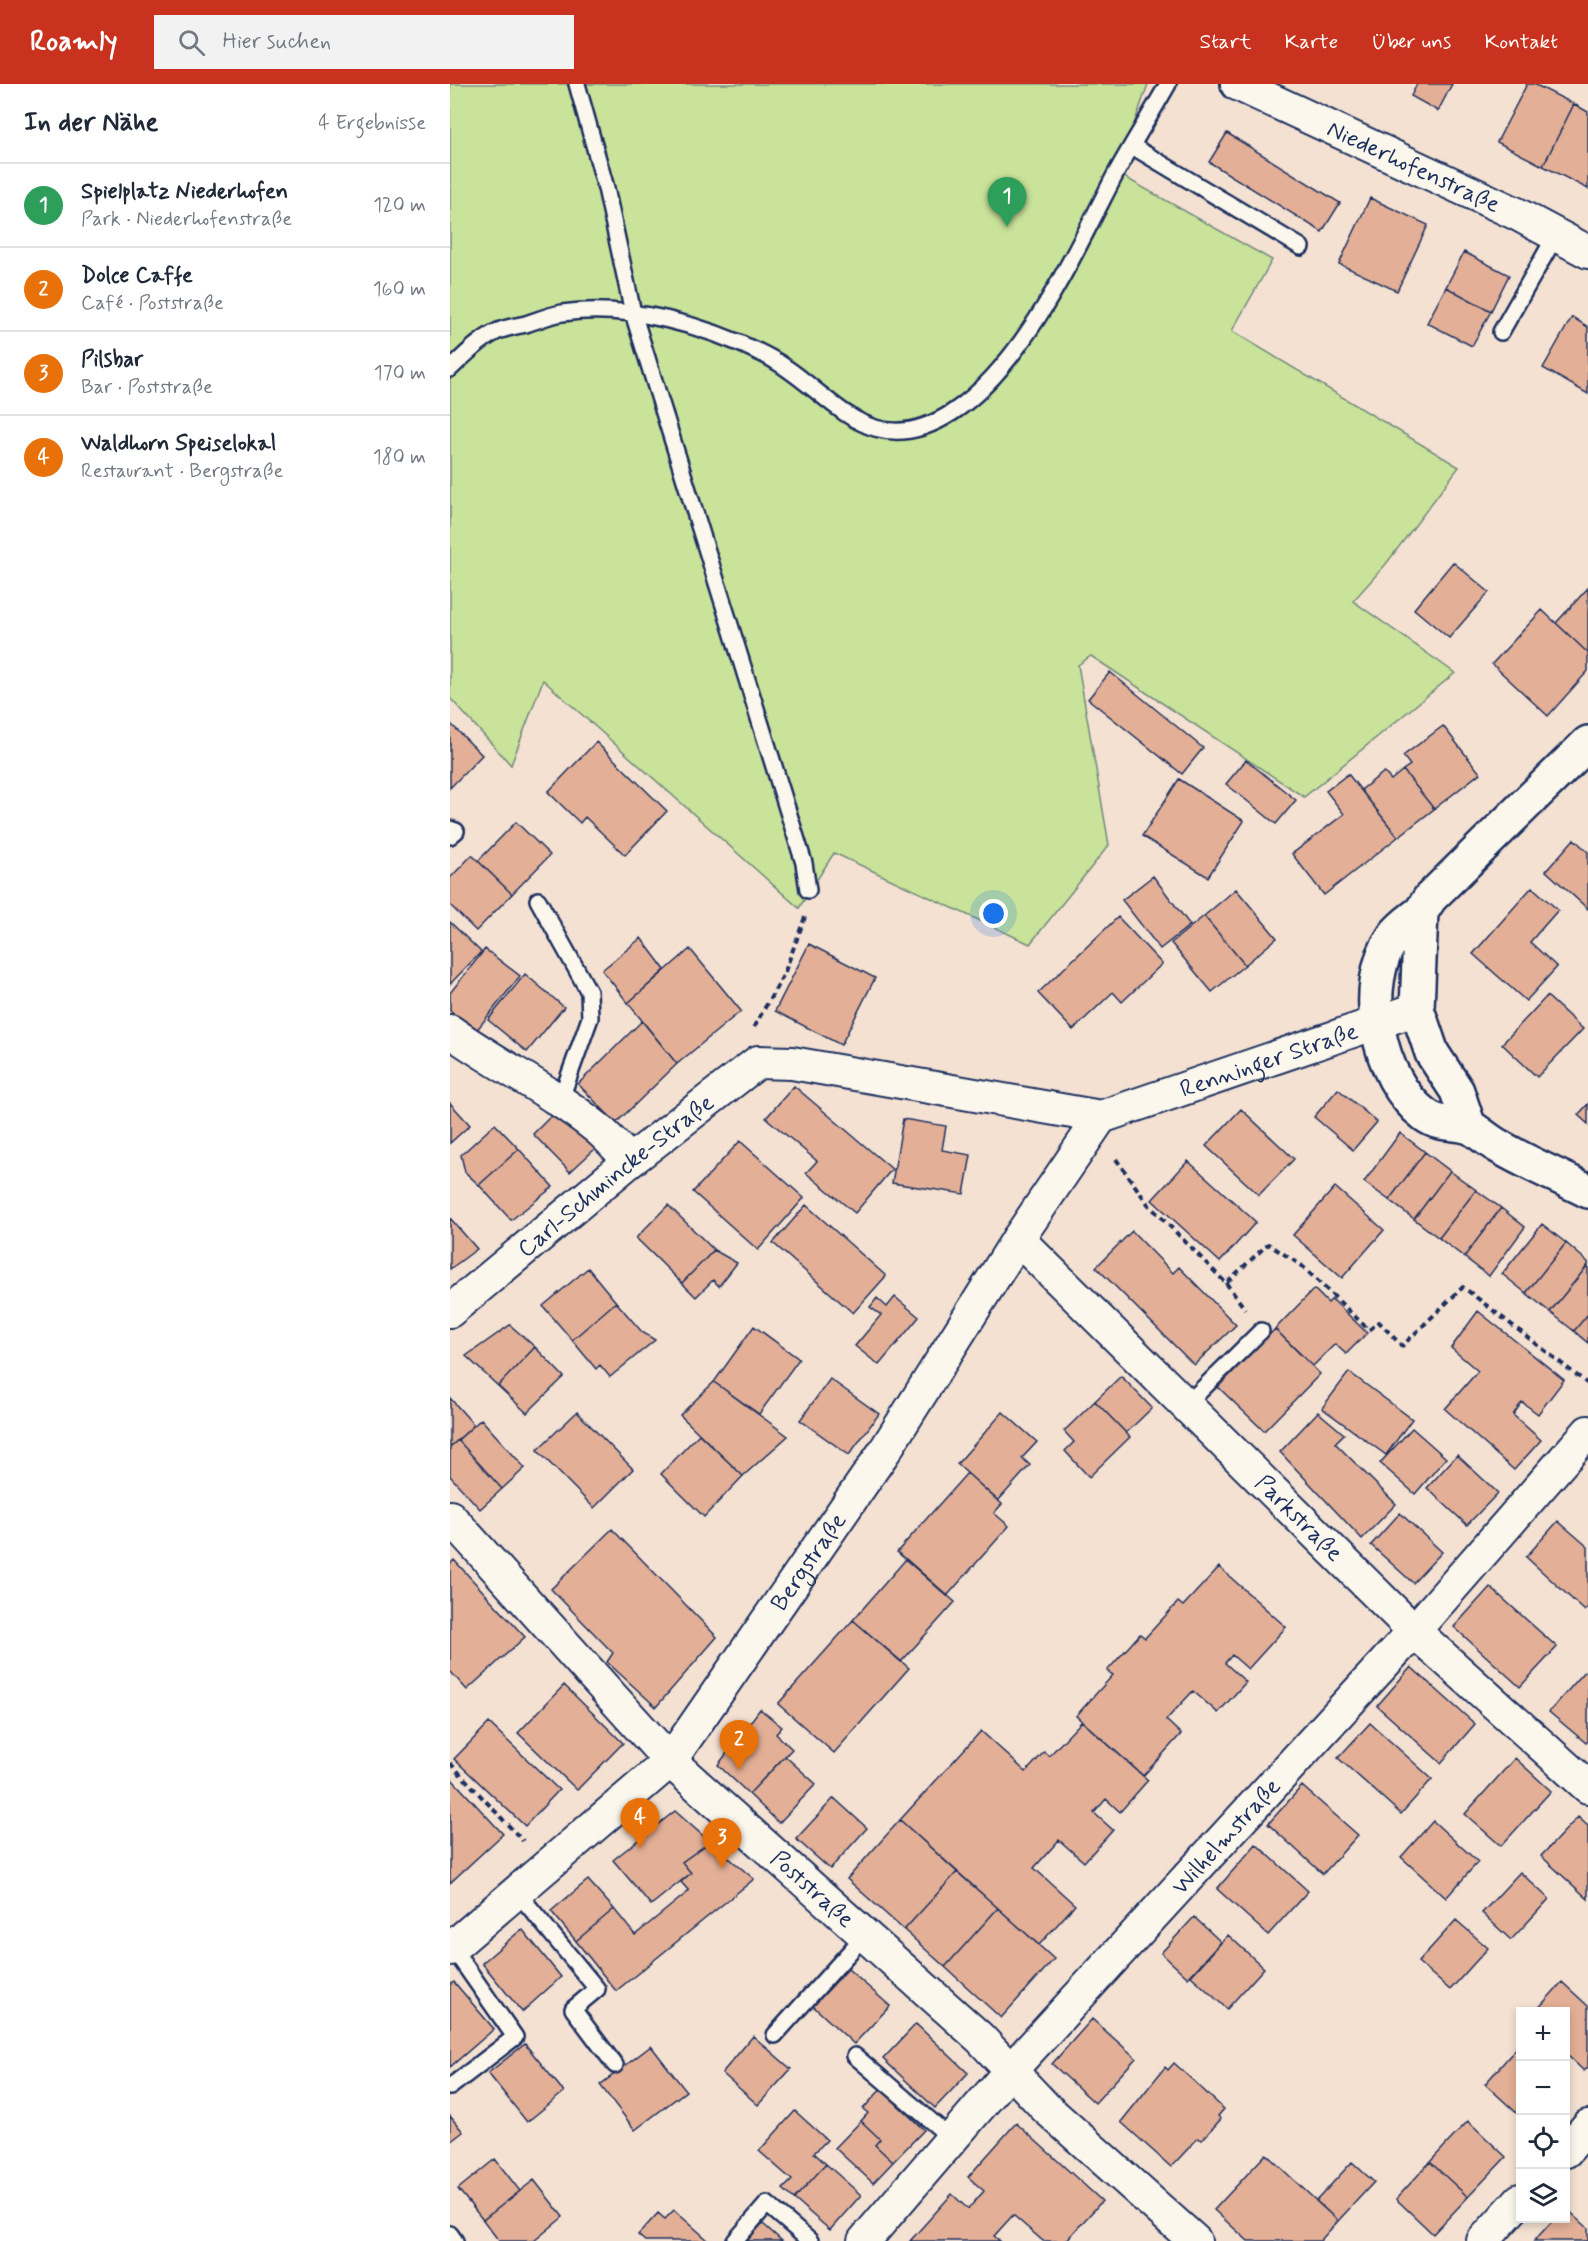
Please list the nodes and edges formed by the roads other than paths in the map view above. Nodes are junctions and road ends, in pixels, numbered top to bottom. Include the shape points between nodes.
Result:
1 (577, 84) edge
2 (1168, 84) edge
3 (1237, 84) edge
4 (1132, 146) junction
5 (1556, 235) junction
6 (1301, 247) dead end
7 (1588, 252) edge
8 (633, 313) junction
9 (1501, 332) dead end
10 (450, 369) edge
11 (1588, 743) edge
12 (450, 829) edge
13 (450, 836) edge
14 (808, 890) road end
15 (538, 900) dead end
16 (1421, 912) junction
17 (1417, 1009) junction
18 (1376, 1023) junction
19 (450, 1031) edge
20 (758, 1062) joint
21 (560, 1101) junction
22 (1097, 1122) junction
23 (1469, 1127) junction
24 (630, 1161) junction
25 (1588, 1191) edge
26 (1018, 1239) junction
27 (450, 1311) edge
28 (1261, 1331) dead end
29 (1186, 1405) junction
30 (1588, 1432) edge
31 (450, 1517) edge
32 (1414, 1631) junction
33 (670, 1761) junction
34 (1588, 1787) edge
35 (517, 1892) junction
36 (865, 1935) junction
37 (451, 1948) edge
38 (775, 2035) dead end
39 (855, 2056) dead end
40 (615, 2065) dead end
41 (1010, 2071) junction
42 (450, 2087) edge
43 (1588, 2126) edge
44 (952, 2139) junction
45 (1570, 2146) edge
46 (1516, 2205) edge
47 (450, 2234) edge
48 (455, 2241) edge
49 (735, 2241) edge
50 (810, 2241) edge
51 (864, 2241) edge
52 (1195, 2241) edge
53 (1483, 2241) edge

1 - 8 lane via 606,189
2 - 4 lane
3 - 5 street, Niederhofenstraße
4 - 6 lane
4 - 8 lane via 1070,263 1017,347 984,386 952,412 923,426 892,432 854,421 766,356 702,330
5 - 7 street, Niederhofenstraße
5 - 9 lane
8 - 10 lane via 562,313 496,332 475,345
8 - 14 lane via 804,863
11 - 16 street via 1430,898
12 - 13 lane via 456,831
15 - 21 lane via 588,992 590,1018
16 - 17 street
16 - 18 street via 1394,935 1383,955 1375,988
17 - 18 street, Renninger Straße
17 - 23 street via 1432,1053 1457,1091
18 - 22 street, Renninger Straße
18 - 23 street via 1384,1053 1401,1089 1424,1114 1442,1124
19 - 21 street
20 - 22 street, Renninger Straße via 792,1064
20 - 24 street, Carl-Schmincke-Straße
21 - 24 street via 598,1129
22 - 26 street, Bergstraße
23 - 25 street
24 - 27 street, Carl-Schmincke-Straße
26 - 29 street, Parkstraße
26 - 33 street, Bergstraße via 884,1452
28 - 29 lane
29 - 32 street, Parkstraße
30 - 32 street, Wilhelmstraße
31 - 33 street, Poststraße
32 - 34 street, Parkstraße
32 - 41 street, Wilhelmstraße
33 - 35 street, Bergstraße
33 - 36 street, Poststraße
35 - 37 street, Bergstraße
35 - 40 lane via 597,1989 573,2009
36 - 38 lane
36 - 41 street, Poststraße via 980,2038
37 - 42 lane via 514,2037
39 - 44 lane
41 - 44 street, Wilhelmstraße
41 - 52 street, Poststraße
43 - 45 street
44 - 51 street, Wilhelmstraße
46 - 53 street
47 - 48 lane
49 - 50 lane via 767,2204

